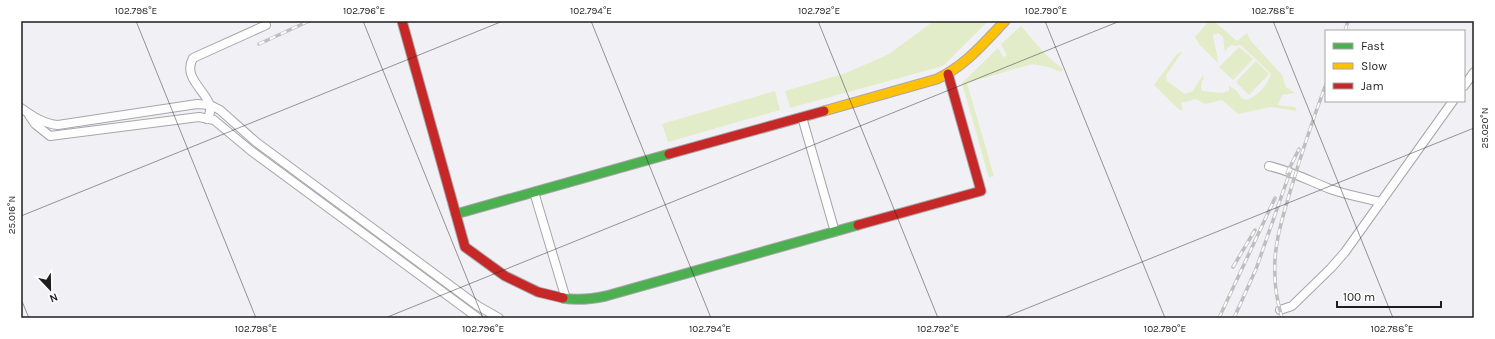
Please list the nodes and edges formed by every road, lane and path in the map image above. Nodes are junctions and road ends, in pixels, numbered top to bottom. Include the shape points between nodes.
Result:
1 (402, 21) edge
2 (1005, 21) edge
3 (266, 25) dead end
4 (1474, 72) edge
5 (948, 74) junction
6 (1465, 85) edge
7 (208, 102) junction
8 (1452, 102) edge
9 (24, 110) edge
10 (802, 117) junction
11 (207, 119) junction
12 (1269, 166) dead end
13 (534, 192) junction
14 (1381, 202) junction
15 (456, 214) junction
16 (835, 232) junction
17 (566, 299) junction
18 (1280, 310) dead end
19 (478, 318) edge
20 (499, 318) edge

1 - 15 street
2 - 5 street via 962,64
3 - 7 street via 193,58 191,76
4 - 6 street
5 - 10 street
5 - 16 street via 981,191
7 - 9 street via 58,126 41,121
7 - 11 street via 210,114
7 - 20 street via 256,142 478,306
8 - 14 street
9 - 11 street via 35,124 50,136 199,117
10 - 13 street
10 - 16 street
11 - 19 street via 214,120 250,150
12 - 14 street via 1295,173 1330,189
13 - 15 street
13 - 17 street
14 - 18 street via 1331,268 1292,306
15 - 17 street via 465,247 505,276 538,292
16 - 17 street via 606,296

